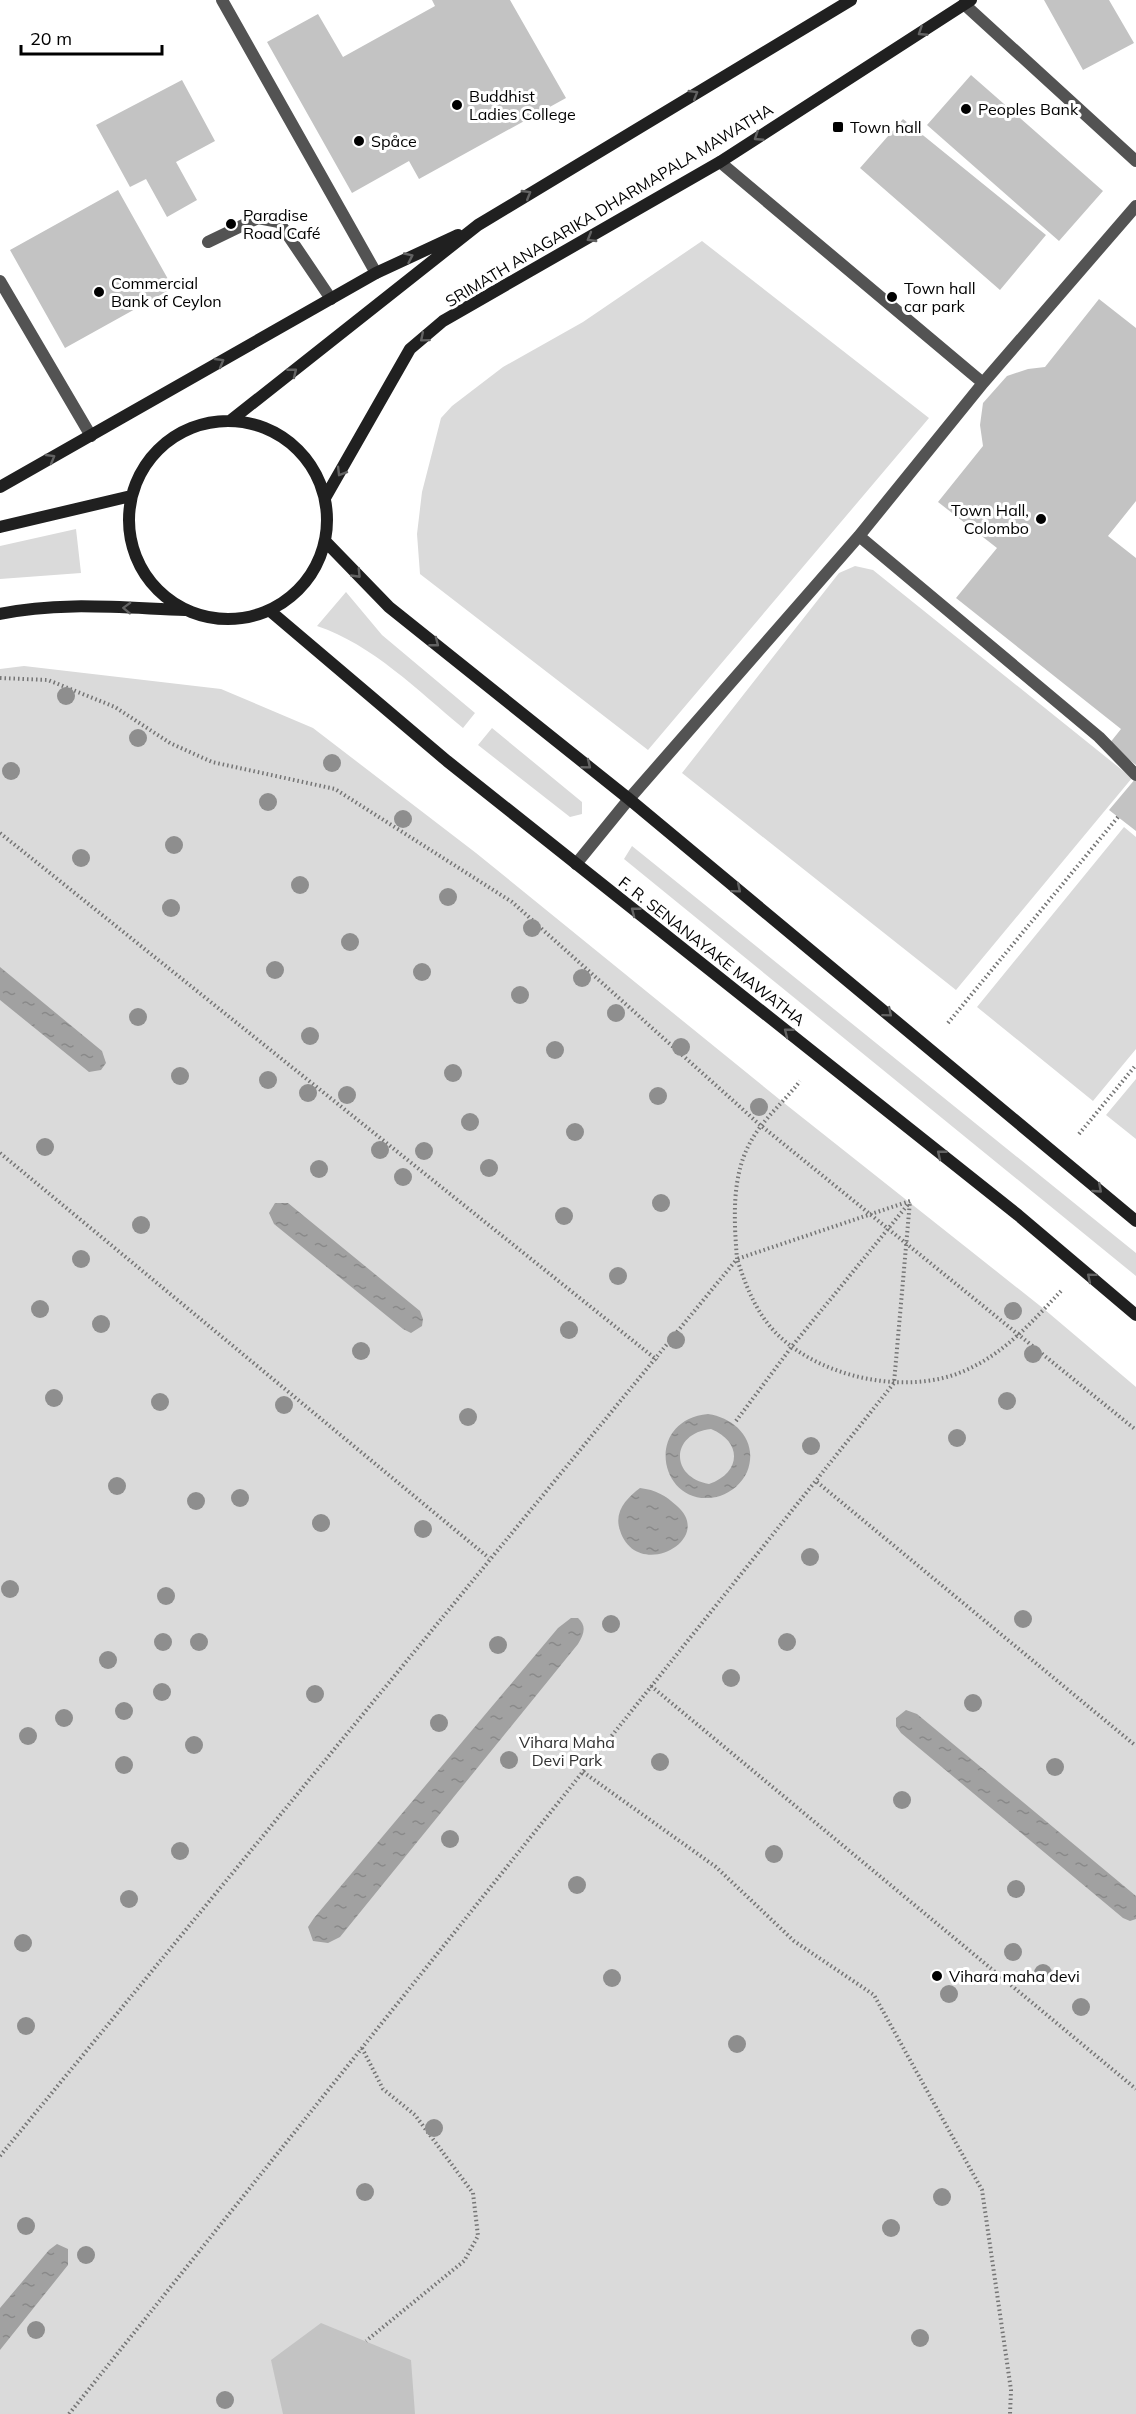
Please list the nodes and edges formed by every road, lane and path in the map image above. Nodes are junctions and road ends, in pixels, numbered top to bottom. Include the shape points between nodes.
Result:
1 (222, 0) edge
2 (851, 0) edge
3 (967, 2) edge
4 (1136, 161) edge
5 (720, 162) junction
6 (1136, 206) edge
7 (478, 225) junction
8 (208, 242) dead end
9 (376, 273) junction
10 (0, 280) edge
11 (331, 298) junction
12 (983, 383) junction
13 (230, 421) junction
14 (91, 436) junction
15 (0, 487) edge
16 (131, 495) junction
17 (325, 498) junction
18 (0, 527) edge
19 (859, 536) junction
20 (325, 542) junction
21 (186, 610) junction
22 (269, 610) junction
23 (0, 614) edge
24 (0, 678) edge
25 (1136, 775) edge
26 (628, 799) junction
27 (1118, 817) dead end
28 (0, 833) edge
29 (576, 864) junction
30 (928, 1047) junction
31 (819, 1057) junction
32 (1136, 1065) edge
33 (762, 1126) junction
34 (0, 1153) edge
35 (1060, 1156) junction
36 (910, 1201) junction
37 (871, 1214) junction
38 (1136, 1221) edge
39 (888, 1228) junction
40 (905, 1242) junction
41 (738, 1258) junction
42 (1081, 1269) junction
43 (1136, 1315) edge
44 (1019, 1334) junction
45 (793, 1345) junction
46 (657, 1360) junction
47 (894, 1383) junction
48 (736, 1421) dead end
49 (1136, 1430) edge
50 (817, 1482) junction
51 (489, 1558) junction
52 (651, 1686) junction
53 (1136, 1746) edge
54 (583, 1772) junction
55 (362, 2048) junction
56 (1136, 2089) edge
57 (0, 2156) edge
58 (366, 2341) dead end
59 (69, 2414) edge
60 (1010, 2414) edge

1 - 9 street
7 -> 2 main road
3 - 4 street
3 -> 5 main road, SRIMATH ANAGARIKA DHARMAPALA MAWATHA
5 - 12 street
5 -> 17 main road, SRIMATH ANAGARIKA DHARMAPALA MAWATHA via 443,321 410,349
6 - 12 street
9 -> 7 main road
13 -> 7 main road
8 - 11 street via 258,218 279,222
9 - 11 main road
10 - 14 street
14 -> 11 main road
12 - 19 street
13 - 16 main road via 204,424 179,434 158,450 141,471
13 - 17 main road via 262,427 291,443 313,468
15 -> 14 main road
16 - 18 main road
16 - 21 main road via 128,523 133,549 145,574 163,595
17 - 20 main road
19 - 25 street via 1099,737
19 - 26 street
20 - 22 main road via 314,570 295,594
20 -> 26 main road via 389,607
21 - 22 main road via 213,618 242,618
21 -> 23 main road via 104,607
22 - 29 main road, F. R. SENANAYAKE MAWATHA
24 - 33 path via 48,680 115,706 170,743 212,762 335,789 512,902
26 - 29 street
26 -> 30 main road
27 - 30 path
28 - 46 path
31 -> 29 main road, F. R. SENANAYAKE MAWATHA
30 - 35 main road
31 - 33 path
42 -> 31 main road, F. R. SENANAYAKE MAWATHA
32 - 35 path
33 - 37 path
33 - 41 path via 751,1141 738,1179
34 - 51 path
35 -> 38 main road
36 - 37 path
36 - 39 path
36 - 40 path
37 - 39 path
37 - 41 path
39 - 40 path
39 - 45 path
40 - 44 path
40 - 47 path
41 - 45 path via 747,1290 778,1335
41 - 46 path
43 -> 42 main road, F. R. SENANAYAKE MAWATHA
42 - 44 path
44 - 47 path via 983,1362 962,1372 935,1380
44 - 49 path
45 - 47 path via 830,1367 857,1377
45 - 48 path
46 - 51 path
47 - 50 path
50 - 52 path
50 - 53 path
51 - 57 path
52 - 54 path
52 - 56 path
54 - 55 path
54 - 60 path via 716,1867 794,1941 874,1995 982,2190 1011,2390
55 - 58 path via 383,2089 415,2115 473,2193 478,2236 464,2261
55 - 59 path

